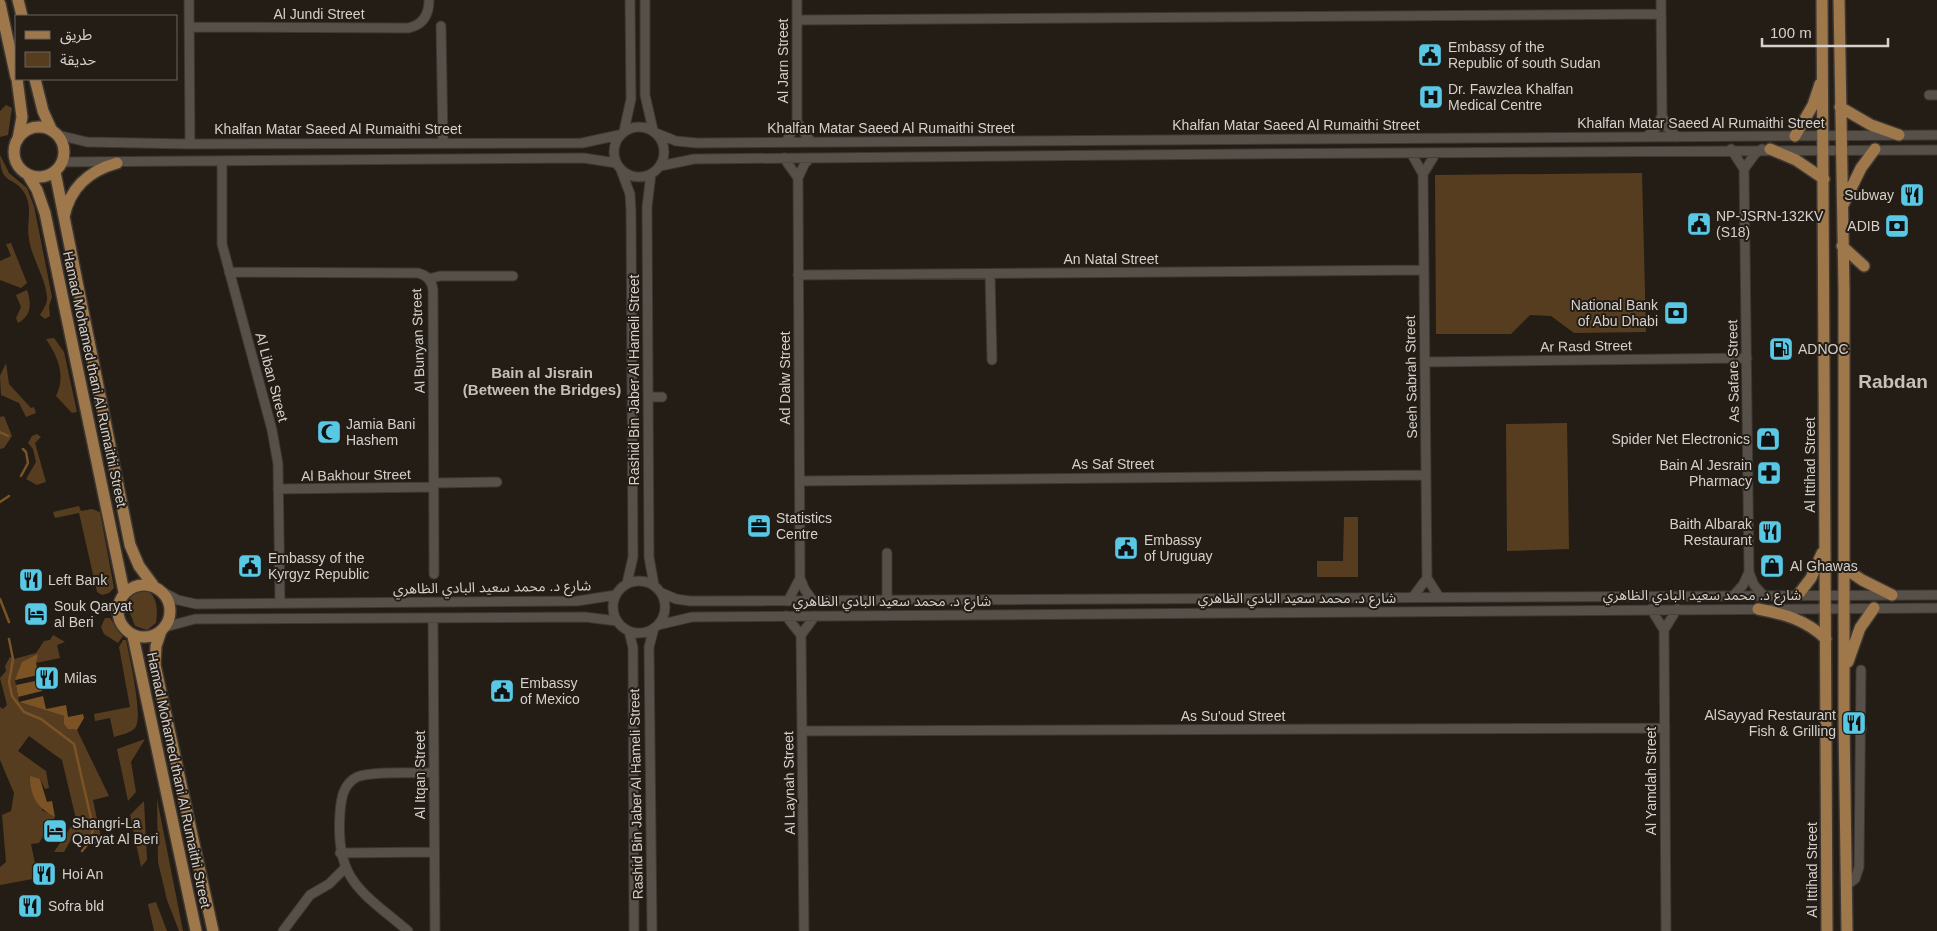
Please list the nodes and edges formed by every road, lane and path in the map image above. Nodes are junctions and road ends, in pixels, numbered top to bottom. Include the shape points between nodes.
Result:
1 (18, 0) edge
2 (189, 0) edge
3 (429, 0) edge
4 (630, 0) edge
5 (645, 0) edge
6 (797, 0) edge
7 (1661, 0) edge
8 (1822, 0) edge
9 (1839, 0) edge
10 (0, 4) edge
11 (1661, 14) junction
12 (22, 15) edge
13 (797, 20) junction
14 (441, 26) dead end
15 (190, 27) junction
16 (15, 73) edge
17 (1823, 75) junction
18 (16, 80) edge
19 (35, 80) edge
20 (1840, 108) junction
21 (1662, 116) junction
22 (797, 122) junction
23 (655, 132) junction
24 (55, 133) junction
25 (622, 133) junction
26 (1899, 135) junction
27 (1937, 135) edge
28 (1677, 136) junction
29 (1795, 136) junction
30 (1824, 136) junction
31 (1841, 136) junction
32 (1608, 137) junction
33 (1646, 137) junction
34 (18, 139) junction
35 (443, 142) junction
36 (786, 142) junction
37 (811, 142) junction
38 (886, 142) junction
39 (190, 144) junction
40 (1824, 148) junction
41 (1841, 148) junction
42 (1731, 149) junction
43 (1766, 149) junction
44 (1875, 149) junction
45 (1933, 150) edge
46 (1608, 152) junction
47 (1411, 153) junction
48 (1436, 153) junction
49 (886, 157) junction
50 (784, 158) junction
51 (811, 158) junction
52 (1937, 158) edge
53 (222, 161) junction
54 (62, 162) junction
55 (117, 163) junction
56 (618, 166) junction
57 (660, 166) junction
58 (1744, 170) junction
59 (54, 172) junction
60 (651, 174) junction
61 (1423, 174) junction
62 (28, 175) junction
63 (798, 178) junction
64 (1824, 179) junction
65 (1842, 209) junction
66 (63, 221) junction
67 (1842, 246) junction
68 (1864, 266) dead end
69 (1424, 270) junction
70 (228, 272) junction
71 (990, 274) junction
72 (798, 275) junction
73 (514, 276) dead end
74 (428, 279) junction
75 (1747, 358) junction
76 (992, 360) dead end
77 (1425, 362) junction
78 (648, 397) junction
79 (662, 397) dead end
80 (1426, 475) junction
81 (800, 481) junction
82 (498, 482) dead end
83 (434, 485) junction
84 (278, 490) junction
85 (1824, 547) junction
86 (887, 553) dead end
87 (1844, 568) junction
88 (1749, 572) junction
89 (434, 574) dead end
90 (800, 578) junction
91 (1427, 578) junction
92 (627, 583) junction
93 (654, 585) junction
94 (157, 588) junction
95 (124, 592) junction
96 (662, 593) junction
97 (616, 595) junction
98 (1763, 595) junction
99 (1798, 595) junction
100 (1892, 595) junction
101 (1937, 595) edge
102 (1618, 596) junction
103 (1734, 596) junction
104 (1826, 596) junction
105 (1413, 597) junction
106 (1439, 597) junction
107 (813, 600) junction
108 (887, 600) junction
109 (911, 600) junction
110 (788, 601) junction
111 (1844, 602) junction
112 (280, 603) junction
113 (1826, 608) junction
114 (1874, 608) junction
115 (1937, 608) edge
116 (1617, 609) junction
117 (1651, 609) junction
118 (1677, 609) junction
119 (1758, 609) junction
120 (911, 615) junction
121 (786, 616) junction
122 (815, 616) junction
123 (432, 619) junction
124 (618, 621) junction
125 (656, 626) junction
126 (163, 629) junction
127 (1664, 630) junction
128 (629, 631) junction
129 (801, 635) junction
130 (132, 636) junction
131 (1826, 639) junction
132 (1861, 670) dead end
133 (1844, 676) junction
134 (1844, 721) junction
135 (1665, 728) junction
136 (1860, 729) junction
137 (802, 731) junction
138 (434, 773) junction
139 (434, 852) junction
140 (340, 854) junction
141 (344, 869) junction
142 (1846, 886) junction
143 (196, 931) edge
144 (212, 931) edge
145 (283, 931) edge
146 (408, 931) edge
147 (435, 931) edge
148 (634, 931) edge
149 (652, 931) edge
150 (804, 931) edge
151 (1666, 931) edge
152 (1827, 931) edge
153 (1847, 931) edge

1 - 12 main road
2 - 15 street
3 - 15 street, Al Jundi Street via 425,19 408,28
4 - 25 street via 631,99
5 - 23 street via 645,95
6 - 13 street, Al Jarn Street
7 - 11 street
8 - 17 main road, Al Ittihad Street
9 - 20 main road
10 - 16 main road
11 - 13 street
11 - 21 street
13 - 22 street, Al Jarn Street
14 - 35 street
15 - 39 street
17 - 29 main road via 1812,105
17 - 30 main road, Al Ittihad Street
18 - 34 main road via 22,117
19 - 24 main road via 43,111
20 - 26 main road via 1871,126
20 - 31 main road
21 - 28 street via 1667,127
21 - 33 street via 1657,127
22 - 36 street, Al Jarn Street
22 - 37 street, Al Jarn Street
23 - 25 street via 638,126
23 - 36 street, Khalfan Matar Saeed Al Rumaithi Street via 686,142
23 - 57 street via 661,139 664,152
24 - 34 main road via 30,129
24 - 39 street, Khalfan Matar Saeed Al Rumaithi Street via 87,142
24 - 54 main road via 64,148
25 - 35 street, Khalfan Matar Saeed Al Rumaithi Street via 582,143
25 - 56 street via 613,148
26 - 27 street, Khalfan Matar Saeed Al Rumaithi Street
26 - 31 street, Khalfan Matar Saeed Al Rumaithi Street
28 - 29 street, Khalfan Matar Saeed Al Rumaithi Street
28 - 33 street, Khalfan Matar Saeed Al Rumaithi Street
29 - 30 street, Khalfan Matar Saeed Al Rumaithi Street
30 - 31 street, Khalfan Matar Saeed Al Rumaithi Street
30 - 40 main road, Al Ittihad Street
31 - 41 main road
32 - 33 street, Khalfan Matar Saeed Al Rumaithi Street
32 - 38 street, Khalfan Matar Saeed Al Rumaithi Street
32 - 46 street via 1604,143
34 - 62 main road via 15,159
35 - 39 street, Khalfan Matar Saeed Al Rumaithi Street
36 - 37 street, Khalfan Matar Saeed Al Rumaithi Street
37 - 38 street, Khalfan Matar Saeed Al Rumaithi Street
38 - 49 street
40 - 41 street, Khalfan Matar Saeed Al Rumaithi Street
40 - 43 street, Khalfan Matar Saeed Al Rumaithi Street
40 - 64 main road, Al Ittihad Street
41 - 44 street, Khalfan Matar Saeed Al Rumaithi Street
41 - 65 main road
42 - 43 street, Khalfan Matar Saeed Al Rumaithi Street
42 - 46 street, Khalfan Matar Saeed Al Rumaithi Street
42 - 58 street
43 - 58 street via 1755,154
43 - 64 main road via 1796,160
44 - 45 street, Khalfan Matar Saeed Al Rumaithi Street
44 - 65 main road via 1861,168
45 - 52 street
46 - 48 street, Khalfan Matar Saeed Al Rumaithi Street
47 - 48 street, Khalfan Matar Saeed Al Rumaithi Street
47 - 49 street, Khalfan Matar Saeed Al Rumaithi Street
47 - 61 street, Seeh Sabrah Street
48 - 61 street
49 - 51 street, Khalfan Matar Saeed Al Rumaithi Street
50 - 51 street, Khalfan Matar Saeed Al Rumaithi Street
50 - 57 street, Khalfan Matar Saeed Al Rumaithi Street via 694,159
50 - 63 street
51 - 63 street
53 - 55 street
53 - 56 street via 584,158
53 - 70 street, Al Liban Street via 220,231
54 - 55 street
54 - 59 main road
55 - 66 main road via 86,177 74,189 66,204
56 - 60 street via 635,177
56 - 92 street, Rashid Bin Jaber Al Hameli Street via 630,194 632,211 633,557
57 - 60 street
58 - 75 street, As Safare Street
59 - 62 main road via 42,177
59 - 66 main road, Hamad Mohamed thani Al Rumaithi Street
60 - 78 street, Rashid Bin Jaber Al Hameli Street via 646,207
61 - 69 street, Seeh Sabrah Street
62 - 95 main road, Hamad Mohamed thani Al Rumaithi Street via 38,190 45,212
63 - 72 street, Ad Dalw Street
64 - 85 main road, Al Ittihad Street
65 - 67 main road
66 - 94 main road, Hamad Mohamed thani Al Rumaithi Street via 130,545 139,566
67 - 68 main road
67 - 87 main road
69 - 71 street, An Natal Street
69 - 77 street, Seeh Sabrah Street
70 - 74 street, Al Bunyan Street via 418,273
70 - 84 street, Al Liban Street via 272,430 277,454
71 - 72 street, An Natal Street
71 - 76 street
72 - 81 street, Ad Dalw Street
73 - 74 street via 440,276
74 - 83 street, Al Bunyan Street via 433,290
75 - 77 street, Ar Rasd Street
75 - 88 street, As Safare Street
77 - 80 street, Seeh Sabrah Street
78 - 79 street
78 - 93 street, Rashid Bin Jaber Al Hameli Street via 649,557
80 - 81 street, As Saf Street
80 - 91 street, Seeh Sabrah Street
81 - 90 street, Ad Dalw Street
82 - 83 street, Al Bakhour Street
83 - 84 street, Al Bakhour Street
83 - 89 street, Al Bunyan Street
84 - 112 street, Al Liban Street
85 - 99 main road via 1811,578
85 - 104 main road, Al Ittihad Street
86 - 108 street
87 - 100 main road
87 - 111 main road
88 - 98 street, As Safare Street
88 - 103 street
90 - 107 street
90 - 110 street, Ad Dalw Street
91 - 105 street
91 - 106 street
92 - 93 street via 641,580
92 - 97 street
93 - 96 street
94 - 95 main road via 138,584
94 - 112 street, شارع د. محمد سعيد البادي الظاهري via 178,600 196,604
94 - 126 main road via 168,609
95 - 130 main road via 120,598 120,615
96 - 110 street, شارع د. محمد سعيد البادي الظاهري via 690,601
96 - 125 street via 665,611
97 - 112 street, شارع د. محمد سعيد البادي الظاهري via 577,601
97 - 124 street via 613,609
98 - 99 street, شارع د. محمد سعيد البادي الظاهري
98 - 103 street, شارع د. محمد سعيد البادي الظاهري
99 - 104 street, شارع د. محمد سعيد البادي الظاهري
100 - 101 street, شارع د. محمد سعيد البادي الظاهري
100 - 111 street, شارع د. محمد سعيد البادي الظاهري
102 - 103 street, شارع د. محمد سعيد البادي الظاهري
102 - 106 street, شارع د. محمد سعيد البادي الظاهري
102 - 116 street via 1614,603
104 - 111 street, شارع د. محمد سعيد البادي الظاهري
104 - 113 main road, Al Ittihad Street
105 - 106 street, شارع د. محمد سعيد البادي الظاهري
105 - 109 street, شارع د. محمد سعيد البادي الظاهري
107 - 108 street, شارع د. محمد سعيد البادي الظاهري
107 - 110 street, شارع د. محمد سعيد البادي الظاهري
108 - 109 street, شارع د. محمد سعيد البادي الظاهري
109 - 120 street
111 - 113 street, شارع د. محمد سعيد البادي الظاهري
111 - 114 street, شارع د. محمد سعيد البادي الظاهري
111 - 133 main road
113 - 119 street, شارع د. محمد سعيد البادي الظاهري
113 - 131 main road, Al Ittihad Street
114 - 115 street, شارع د. محمد سعيد البادي الظاهري
114 - 133 main road via 1856,635
116 - 117 street, شارع د. محمد سعيد البادي الظاهري
116 - 120 street, شارع د. محمد سعيد البادي الظاهري
117 - 118 street, شارع د. محمد سعيد البادي الظاهري
117 - 127 street
118 - 119 street, شارع د. محمد سعيد البادي الظاهري
118 - 127 street
119 - 131 main road via 1793,616
120 - 122 street, شارع د. محمد سعيد البادي الظاهري
121 - 122 street, شارع د. محمد سعيد البادي الظاهري
121 - 125 street, شارع د. محمد سعيد البادي الظاهري via 692,617
121 - 129 street
122 - 129 street
123 - 124 street via 585,617
123 - 126 street via 196,619
123 - 138 street, Al Itqan Street
124 - 128 street
125 - 128 street via 637,633
125 - 149 street, Rashid Bin Jaber Al Hameli Street via 649,647
126 - 130 main road via 147,638
126 - 144 main road, Hamad Mohamed thani Al Rumaithi Street via 156,646 155,665
127 - 135 street, Al Yamdah Street
128 - 148 street, Rashid Bin Jaber Al Hameli Street via 633,648
129 - 137 street, Al Laynah Street
130 - 143 main road, Hamad Mohamed thani Al Rumaithi Street
131 - 152 main road, Al Ittihad Street
132 - 136 street
133 - 134 main road
134 - 136 main road
134 - 142 main road
135 - 137 street, As Su'oud Street
135 - 151 street, Al Yamdah Street
136 - 142 street via 1859,867 1855,878
137 - 150 street, Al Laynah Street
138 - 139 street, Al Itqan Street
138 - 140 street via 363,775 352,780 344,789 341,801
139 - 140 street
139 - 147 street, Al Itqan Street
140 - 141 street
141 - 145 street via 329,884 310,895
141 - 146 street via 357,888
142 - 153 main road

